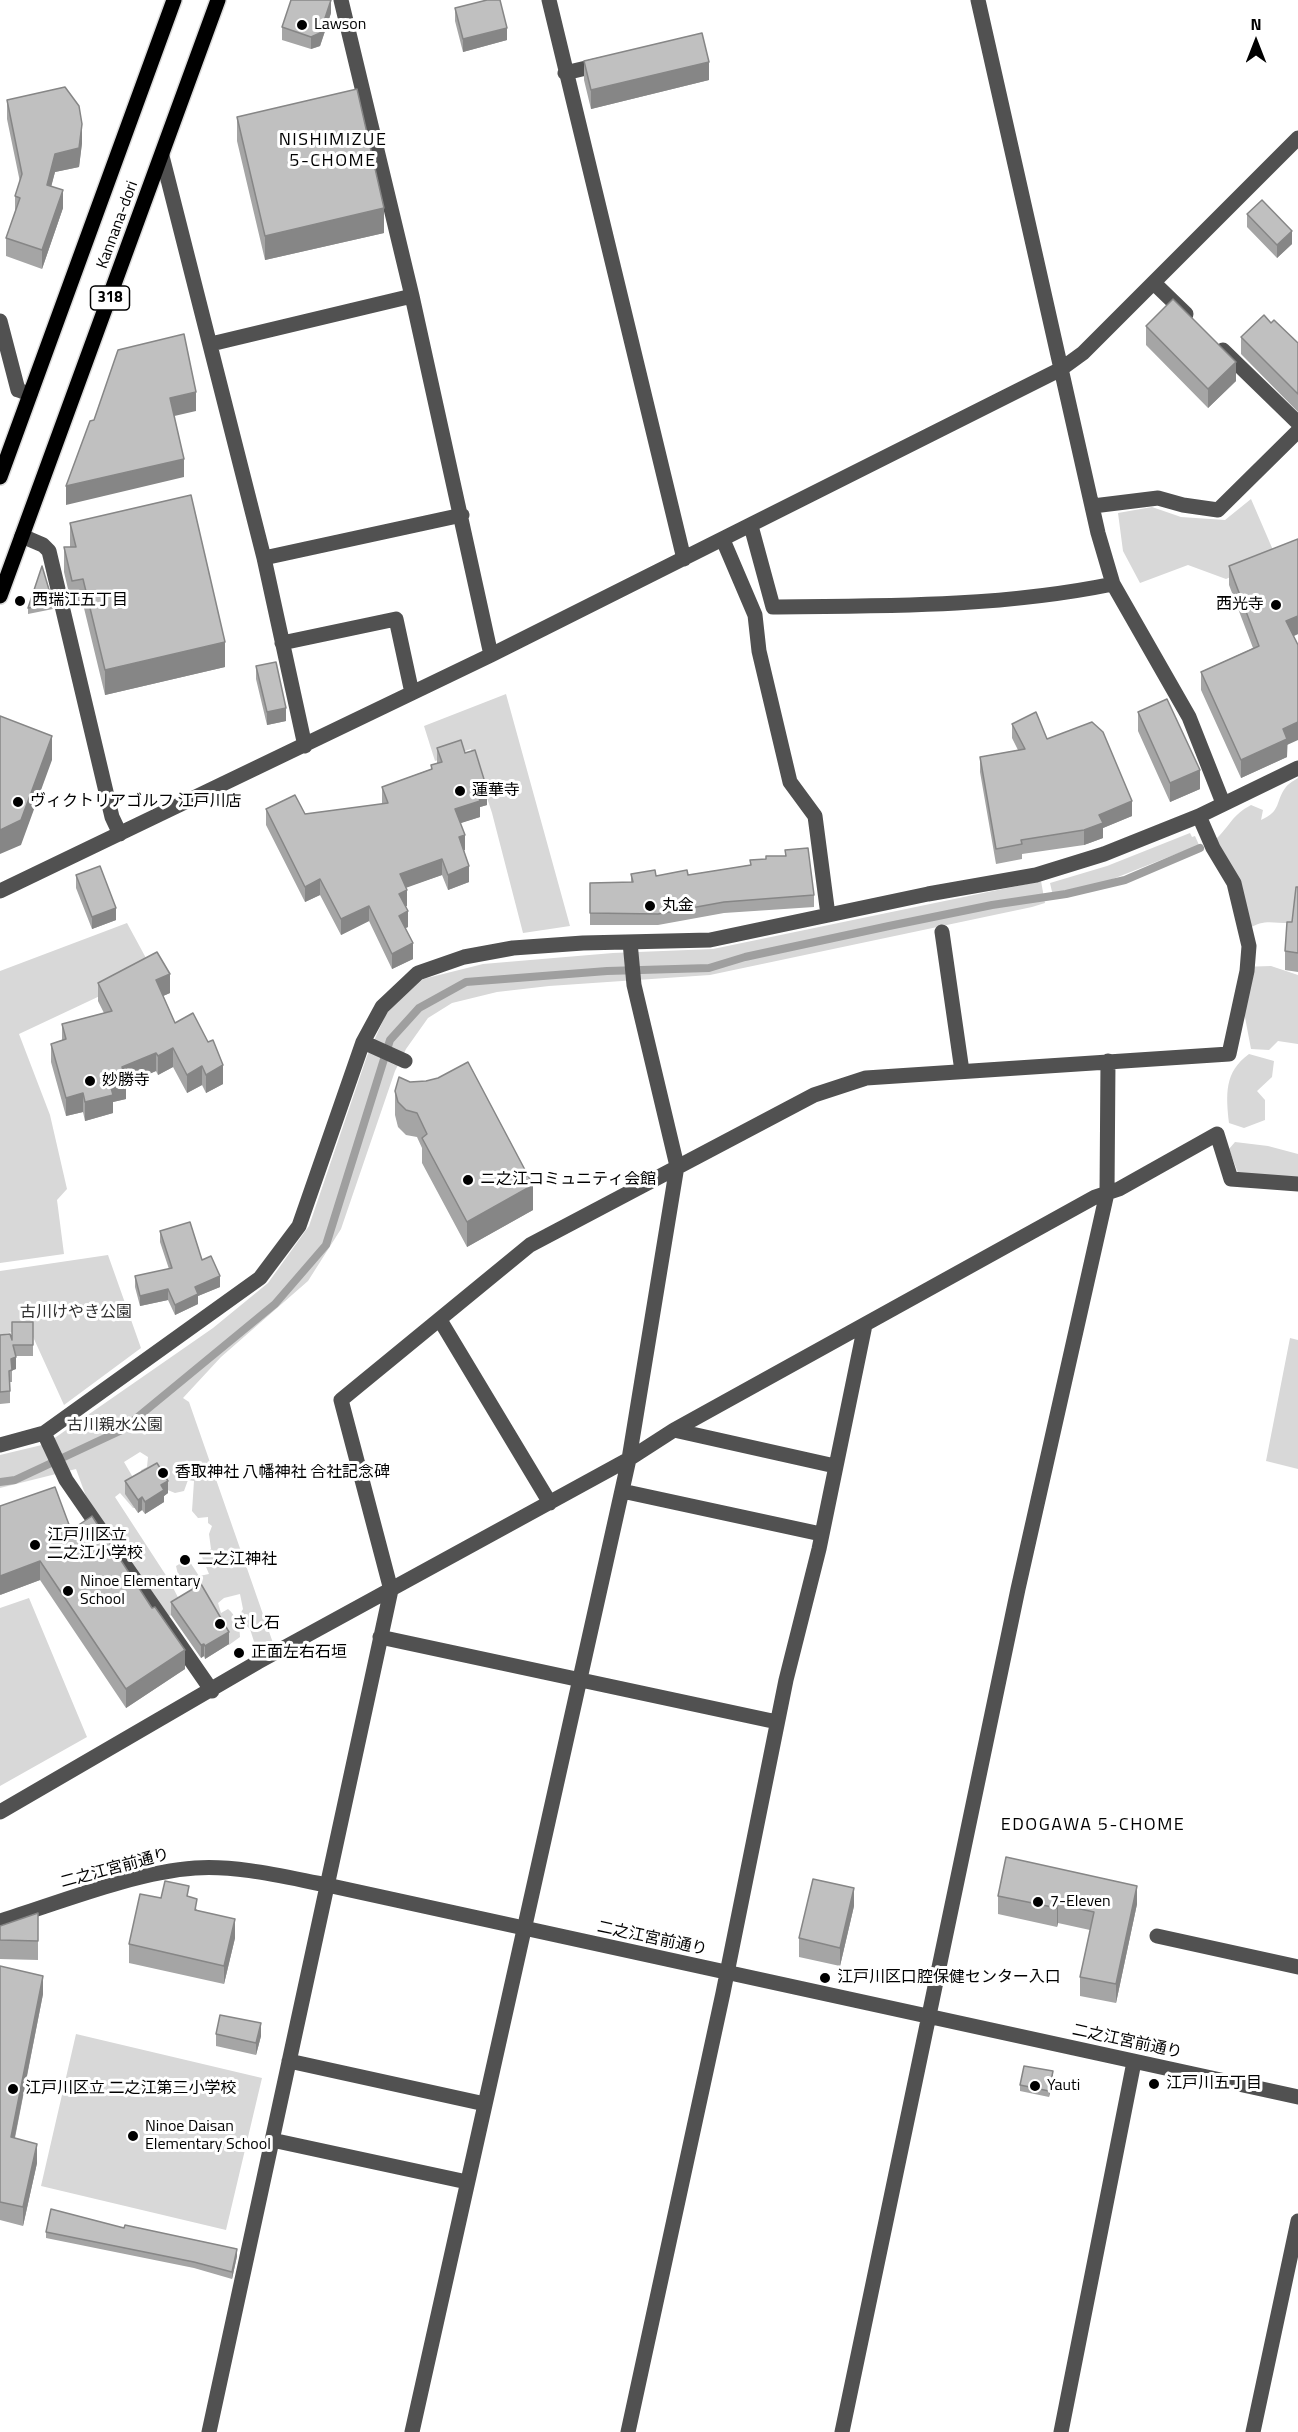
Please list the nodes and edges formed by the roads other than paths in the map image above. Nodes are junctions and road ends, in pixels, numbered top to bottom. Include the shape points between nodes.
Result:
1 (174, 0) edge
2 (218, 0) edge
3 (341, 0) edge
4 (549, 0) edge
5 (978, 0) edge
6 (621, 59) edge
7 (565, 73) junction
8 (1298, 138) edge
9 (162, 156) junction
10 (1154, 283) junction
11 (412, 296) junction
12 (0, 321) edge
13 (211, 344) junction
14 (1061, 369) junction
15 (30, 394) junction
16 (1298, 423) edge
17 (1298, 431) edge
18 (0, 477) edge
19 (1093, 506) junction
20 (462, 515) junction
21 (751, 526) junction
22 (22, 536) junction
23 (723, 540) junction
24 (264, 558) junction
25 (684, 559) junction
26 (1113, 584) junction
27 (0, 596) edge
28 (282, 643) junction
29 (491, 655) junction
30 (412, 693) junction
31 (305, 746) junction
32 (1298, 768) edge
33 (1223, 803) junction
34 (1198, 816) junction
35 (120, 834) junction
36 (0, 891) edge
37 (828, 915) junction
38 (942, 932) dead end
39 (630, 942) junction
40 (363, 1042) junction
41 (405, 1061) dead end
42 (1108, 1061) junction
43 (962, 1071) junction
44 (677, 1166) junction
45 (1298, 1184) edge
46 (1107, 1193) junction
47 (440, 1320) junction
48 (865, 1324) junction
49 (674, 1430) junction
50 (47, 1440) junction
51 (0, 1445) edge
52 (629, 1459) junction
53 (835, 1466) junction
54 (622, 1491) junction
55 (550, 1503) junction
56 (821, 1534) junction
57 (391, 1590) junction
58 (380, 1637) junction
59 (581, 1680) junction
60 (212, 1690) junction
61 (777, 1722) junction
62 (0, 1812) edge
63 (327, 1885) junction
64 (0, 1921) edge
65 (524, 1929) junction
66 (1156, 1936) dead end
67 (1298, 1967) edge
68 (726, 1973) junction
69 (931, 2018) junction
70 (289, 2061) junction
71 (1134, 2062) junction
72 (1298, 2097) edge
73 (485, 2104) junction
74 (272, 2140) junction
75 (467, 2182) junction
76 (1298, 2221) edge
77 (209, 2432) edge
78 (411, 2432) edge
79 (628, 2432) edge
80 (842, 2432) edge
81 (1061, 2432) edge
82 (1253, 2432) edge

1 - 15 main road, Kannana-dori / 318
2 - 9 main road, Kannana-dori / 318
3 - 11 street
4 - 7 street
5 - 14 street
6 - 7 street
7 - 25 street
8 - 10 street
9 - 13 street
9 - 22 main road, Kannana-dori / 318
10 - 14 street via 1083,353
10 - 16 street
11 - 13 street
11 - 20 street
12 - 15 street via 18,390
13 - 24 street
14 - 19 street
14 - 21 street
15 - 18 main road, Kannana-dori / 318
17 - 19 street via 1218,510 1158,498
19 - 26 street
20 - 24 street
20 - 29 street
21 - 23 street
21 - 26 street via 773,607 920,606
22 - 27 main road, Kannana-dori / 318
22 - 35 street via 49,551 112,817
23 - 25 street
23 - 37 street via 756,615 759,651 790,782 815,816
24 - 28 street
25 - 29 street
26 - 33 street via 1189,717
28 - 30 street via 396,619
28 - 31 street
29 - 30 street
30 - 31 street
31 - 35 street
32 - 33 street
33 - 34 street
34 - 37 street via 1104,854 1036,875
34 - 42 street via 1234,883 1249,946 1229,1054
35 - 36 street
37 - 39 street via 710,940
38 - 43 street
39 - 40 street via 513,948 464,957 418,973 382,1007
39 - 44 street via 634,985
40 - 41 street
40 - 50 street via 299,1226 260,1278
42 - 43 street
42 - 46 street
43 - 44 street via 866,1078 814,1095
44 - 47 street via 530,1245
44 - 52 street
45 - 46 street via 1231,1179 1217,1134
46 - 48 street
46 - 69 street via 1018,1589
47 - 55 street
47 - 57 street via 340,1400
48 - 49 street
48 - 53 street
49 - 52 street
49 - 53 street
50 - 51 street
50 - 60 street via 64,1475
52 - 54 street
52 - 55 street
53 - 56 street
54 - 56 street
54 - 59 street
55 - 57 street
56 - 61 street
57 - 58 street
57 - 60 street
58 - 59 street
58 - 63 street
59 - 61 street
59 - 65 street
60 - 62 street
61 - 68 street
63 - 64 street, 二之江宮前通り via 237,1870 164,1871
63 - 65 street, 二之江宮前通り
63 - 70 street
65 - 68 street, 二之江宮前通り
65 - 73 street
66 - 67 street
68 - 69 street, 二之江宮前通り
68 - 79 street
69 - 71 street, 二之江宮前通り
69 - 80 street
70 - 73 street
70 - 74 street
71 - 72 street, 二之江宮前通り
71 - 81 street
73 - 75 street
74 - 75 street
74 - 77 street
75 - 78 street
76 - 82 street

